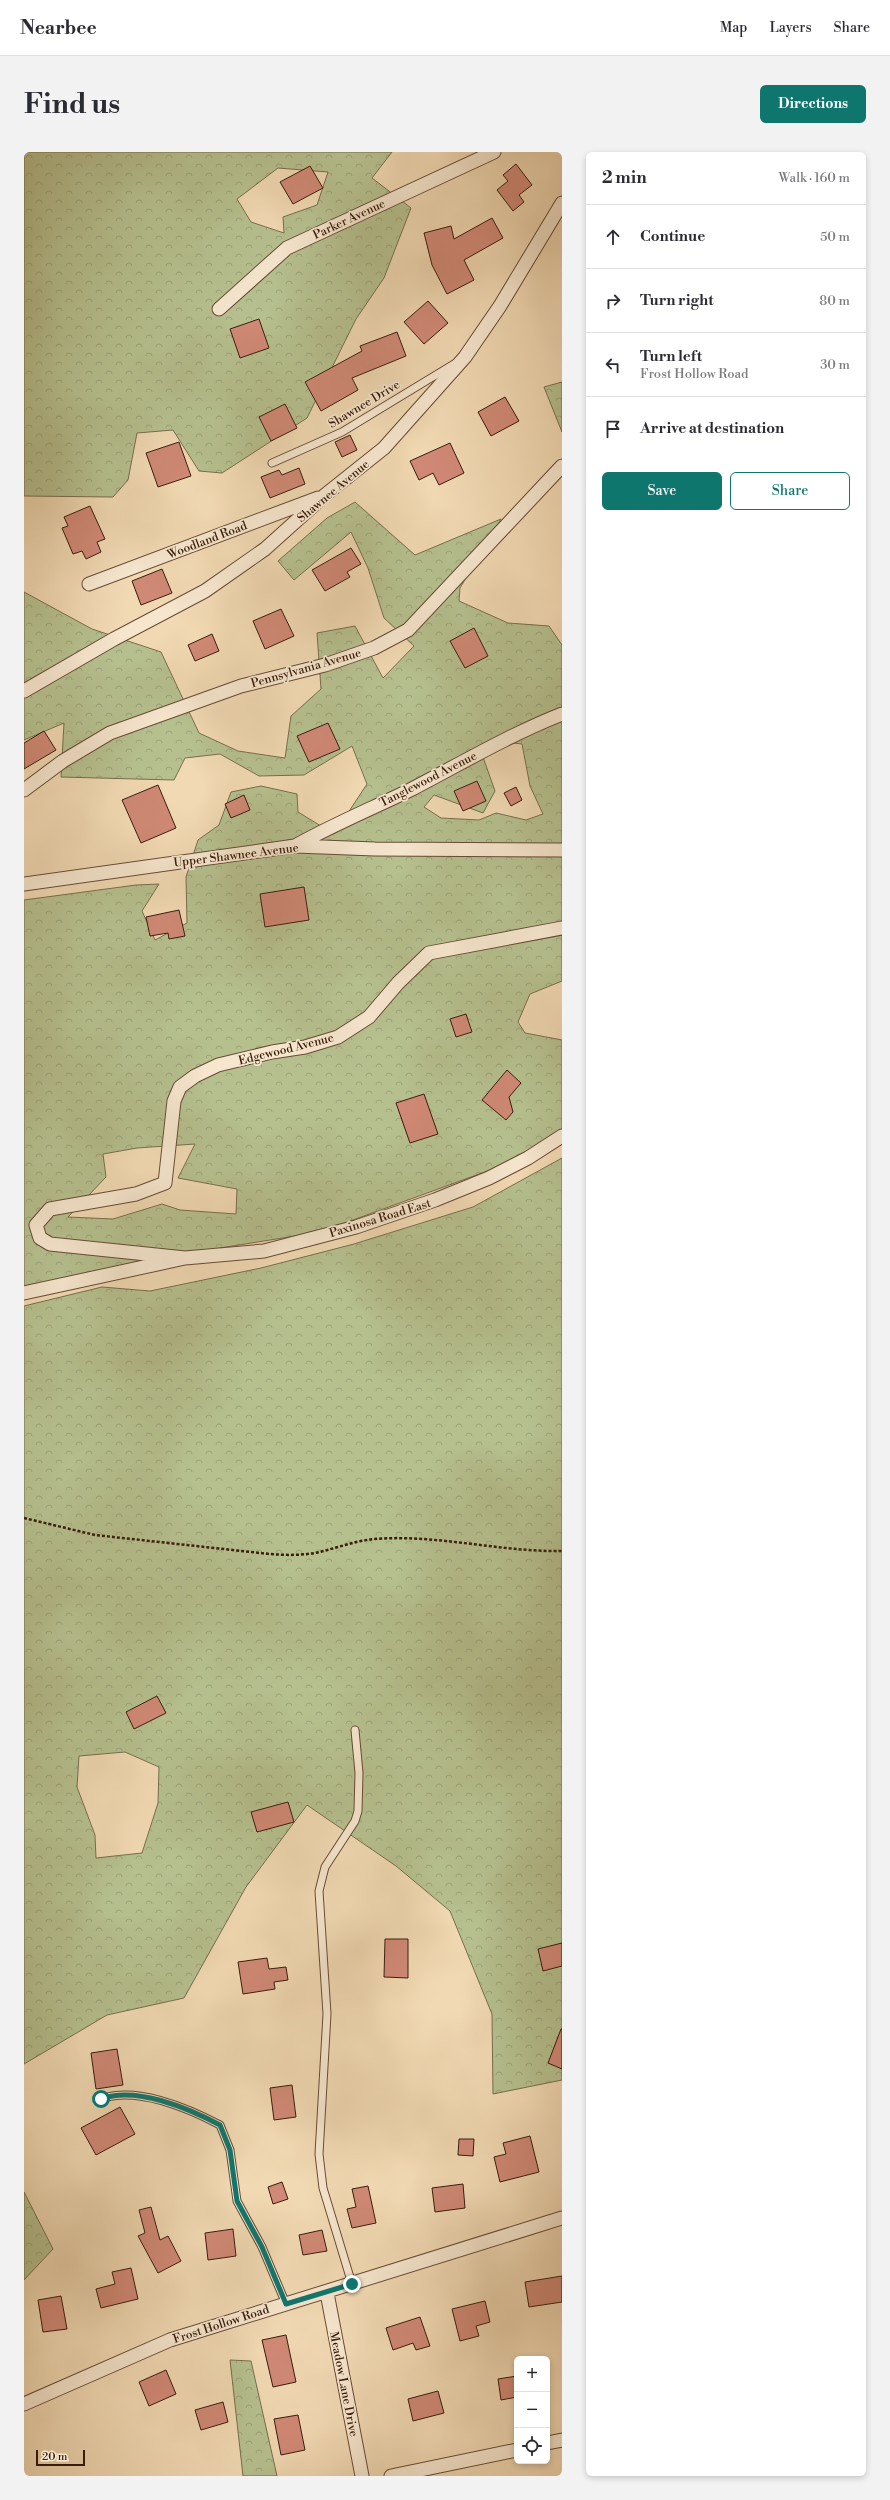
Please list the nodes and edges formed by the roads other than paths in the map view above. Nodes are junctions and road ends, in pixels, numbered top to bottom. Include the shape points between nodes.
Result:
1 (494, 152) edge
2 (562, 203) edge
3 (219, 309) dead end
4 (465, 357) junction
5 (272, 463) dead end
6 (562, 466) edge
7 (326, 496) junction
8 (89, 584) dead end
9 (24, 691) edge
10 (562, 714) edge
11 (24, 790) edge
12 (295, 846) junction
13 (562, 850) edge
14 (24, 884) edge
15 (562, 928) edge
16 (562, 1136) edge
17 (168, 1164) joint
18 (185, 1258) junction
19 (24, 1293) edge
20 (355, 1730) dead end
21 (101, 2099) dead end
22 (562, 2218) edge
23 (352, 2284) junction
24 (327, 2293) junction
25 (286, 2304) junction
26 (24, 2404) edge
27 (562, 2440) edge
28 (550, 2442) edge
29 (514, 2451) edge
30 (362, 2476) edge
31 (391, 2476) edge

1 - 3 street, Parker Avenue via 287,248
2 - 4 street, Shawnee Avenue via 500,306
4 - 5 lane, Shawnee Drive via 342,432
4 - 7 street, Shawnee Avenue via 384,448
6 - 11 street, Pennsylvania Avenue via 408,630 374,648 241,686 110,733 63,761
7 - 8 street, Woodland Road
7 - 9 street, Shawnee Avenue via 266,549 204,591
10 - 12 street, Tanglewood Avenue via 514,735 410,790 334,824
12 - 13 street, Upper Shawnee Avenue
12 - 14 street, Upper Shawnee Avenue
15 - 17 street, Edgewood Avenue via 429,952 369,1017 338,1037 218,1066 196,1076 180,1087 174,1101 168,1140
16 - 18 street, Paxinosa Road East via 528,1158 489,1178 436,1200 356,1227 264,1251
17 - 18 street, Paxinosa Road East via 165,1183 136,1194 50,1209 36,1225 40,1238 50,1244
18 - 19 street, Paxinosa Road East
20 - 23 lane via 359,1773 358,1811 355,1821 325,1866 319,1891 327,2014 319,2154 323,2188
21 - 25 lane via 114,2094 141,2095 201,2115 220,2125 230,2150 237,2201 262,2247
22 - 23 street, Frost Hollow Road via 437,2255
23 - 24 street, Frost Hollow Road
24 - 25 street, Frost Hollow Road
24 - 30 street, Meadow Lane Drive
25 - 26 street, Frost Hollow Road via 170,2340
27 - 28 street
29 - 31 street

